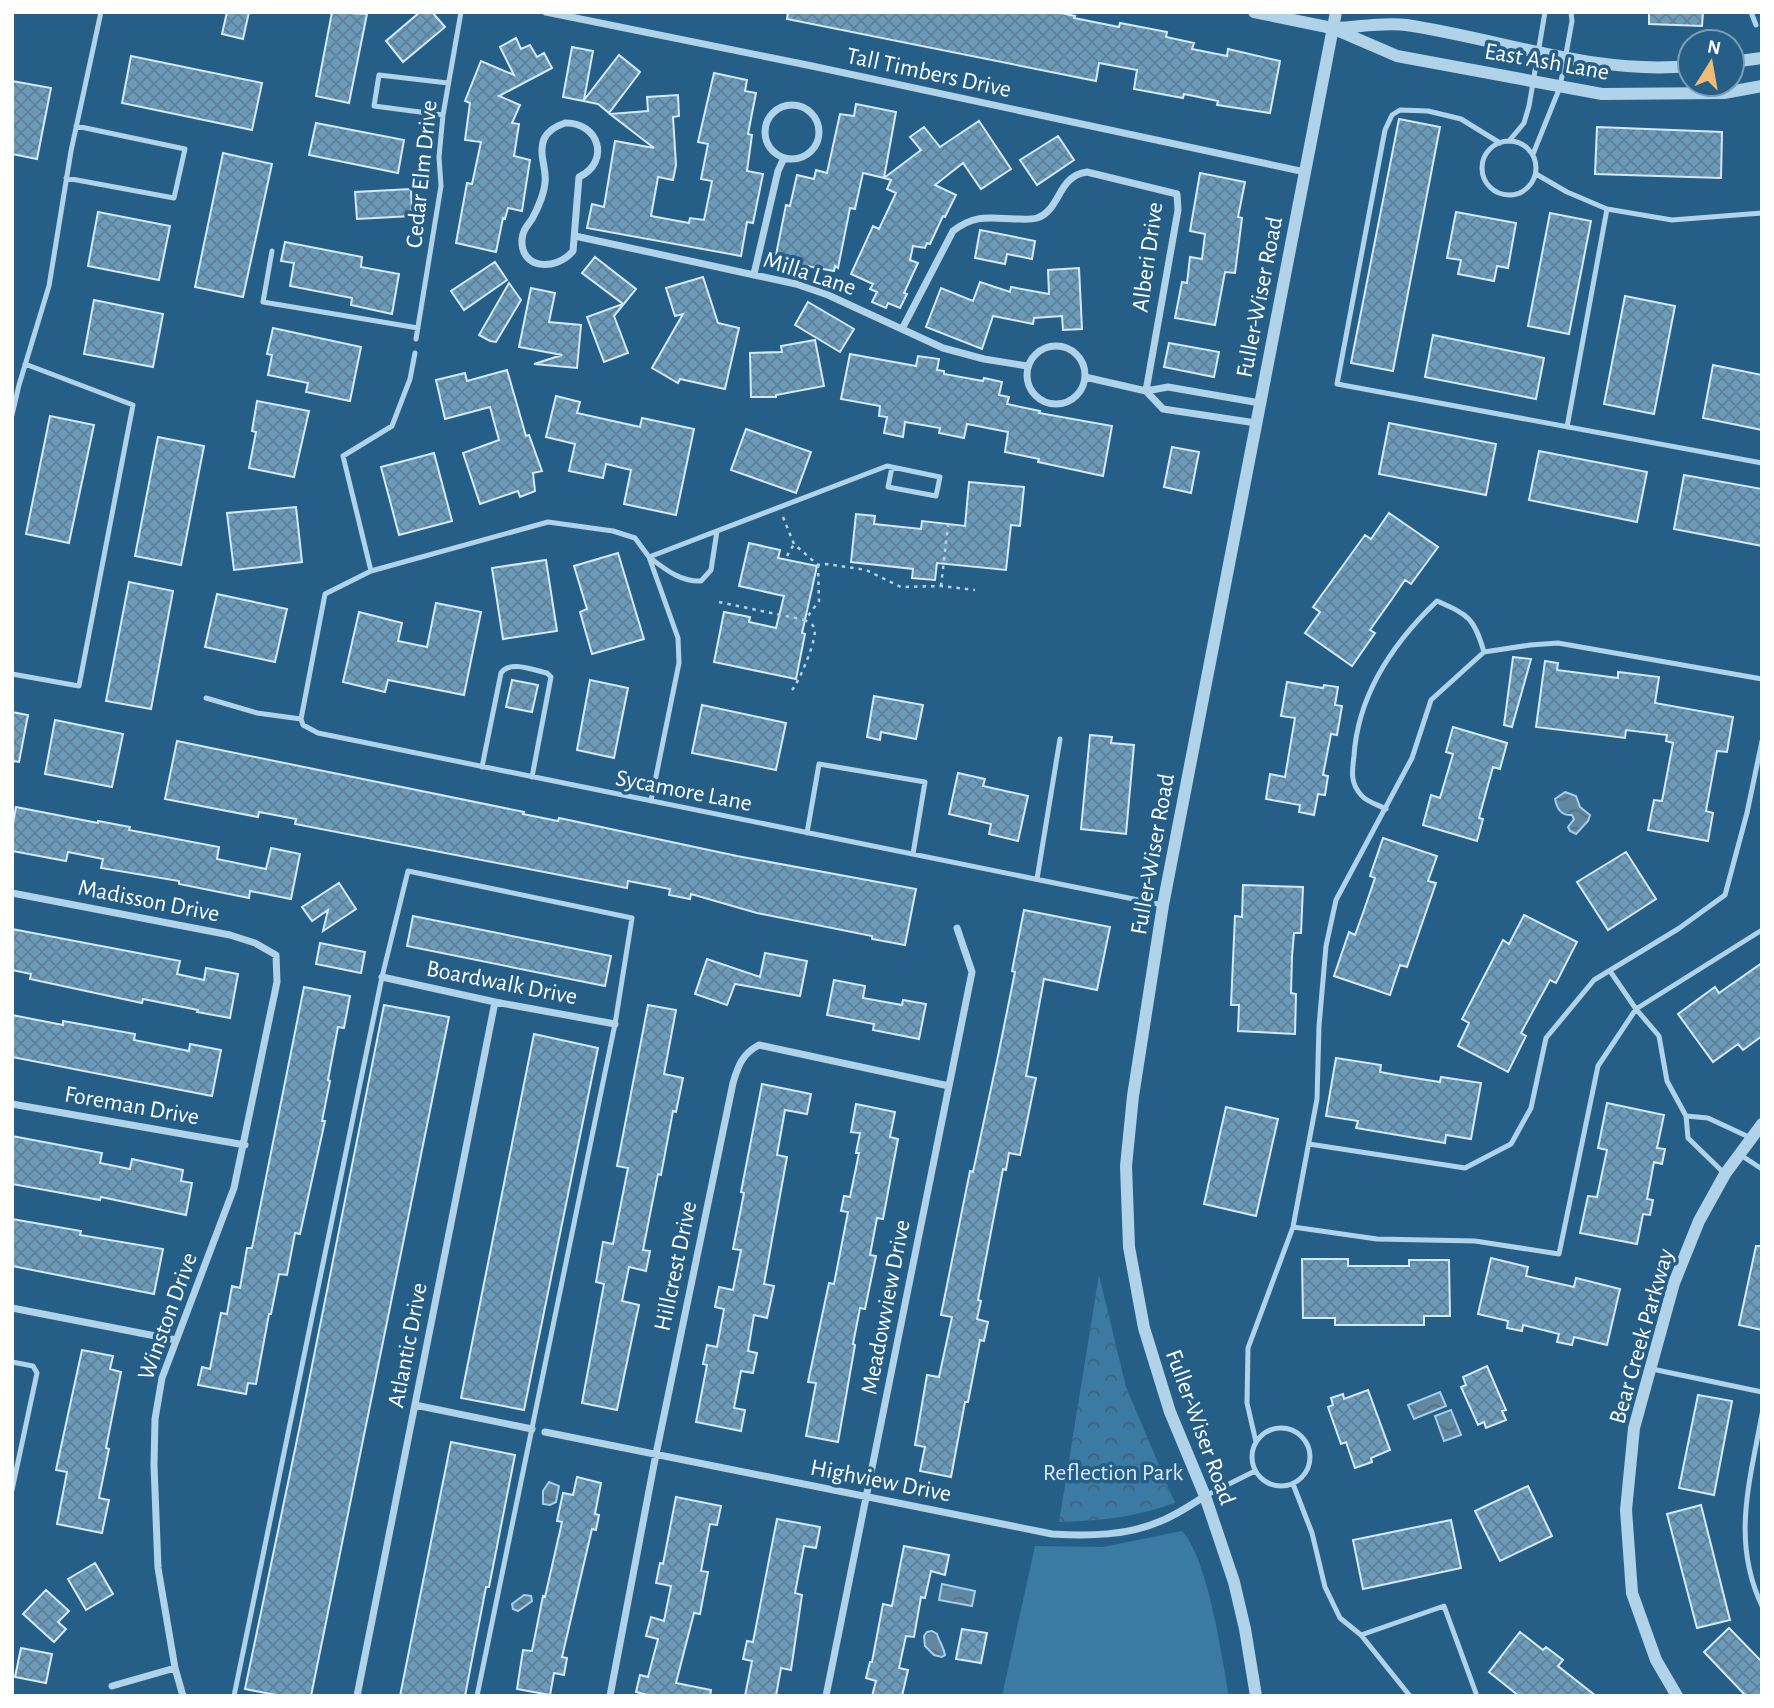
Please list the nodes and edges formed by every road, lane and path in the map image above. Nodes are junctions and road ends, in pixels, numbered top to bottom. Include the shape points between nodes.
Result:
1 (101, 12) edge
2 (461, 12) edge
3 (545, 12) edge
4 (1254, 12) edge
5 (1336, 12) edge
6 (1545, 12) edge
7 (1572, 12) edge
8 (1751, 12) edge
9 (1756, 25) dead end
10 (1332, 29) junction
11 (1537, 52) junction
12 (1567, 58) junction
13 (1676, 65) edge
14 (1532, 81) junction
15 (448, 83) junction
16 (1762, 86) edge
17 (1560, 87) junction
18 (443, 115) junction
19 (76, 126) junction
20 (1508, 141) junction
21 (1500, 143) junction
22 (1533, 154) junction
23 (784, 158) junction
24 (1305, 172) junction
25 (1536, 174) junction
26 (66, 178) junction
27 (1607, 209) junction
28 (1762, 213) edge
29 (575, 236) junction
30 (272, 251) dead end
31 (754, 274) junction
32 (418, 328) junction
33 (902, 329) junction
34 (416, 340) dead end
35 (415, 353) dead end
36 (25, 364) junction
37 (1027, 366) junction
38 (1085, 377) junction
39 (1146, 391) junction
40 (14, 396) edge
41 (1260, 403) junction
42 (12, 415) edge
43 (1256, 423) junction
44 (1567, 427) junction
45 (1762, 463) edge
46 (892, 467) junction
47 (779, 508) junction
48 (948, 525) dead end
49 (717, 531) junction
50 (794, 544) junction
51 (787, 556) dead end
52 (649, 557) junction
53 (818, 565) junction
54 (371, 571) junction
55 (941, 586) junction
56 (975, 590) dead end
57 (719, 603) dead end
58 (805, 620) junction
59 (1484, 652) junction
60 (12, 674) edge
61 (1762, 679) edge
62 (792, 690) dead end
63 (206, 698) dead end
64 (301, 719) junction
65 (1060, 739) dead end
66 (1762, 741) edge
67 (482, 766) junction
68 (532, 777) junction
69 (651, 801) junction
70 (1386, 808) junction
71 (807, 832) junction
72 (913, 854) junction
73 (1038, 879) junction
74 (12, 893) edge
75 (1163, 905) junction
76 (957, 928) dead end
77 (1762, 930) edge
78 (276, 955) joint
79 (1610, 971) junction
80 (382, 977) junction
81 (495, 1002) junction
82 (1636, 1009) junction
83 (615, 1024) junction
84 (949, 1086) junction
85 (12, 1104) edge
86 (1686, 1116) junction
87 (1762, 1124) edge
88 (1751, 1138) junction
89 (244, 1144) junction
90 (1309, 1144) junction
91 (1739, 1154) junction
92 (1762, 1169) edge
93 (1725, 1174) junction
94 (1293, 1227) junction
95 (12, 1308) edge
96 (176, 1340) junction
97 (12, 1362) edge
98 (1649, 1368) junction
99 (1762, 1392) edge
100 (415, 1405) junction
101 (1762, 1414) edge
102 (532, 1429) junction
103 (545, 1432) dead end
104 (1256, 1442) junction
105 (656, 1454) junction
106 (1255, 1471) junction
107 (1293, 1484) junction
108 (12, 1490) edge
109 (866, 1496) junction
110 (1205, 1496) junction
111 (1762, 1606) edge
112 (1360, 1634) junction
113 (175, 1668) junction
114 (112, 1686) dead end
115 (183, 1696) edge
116 (234, 1696) edge
117 (357, 1696) edge
118 (477, 1696) edge
119 (610, 1696) edge
120 (826, 1696) edge
121 (1256, 1696) edge
122 (1410, 1696) edge
123 (1477, 1696) edge
124 (1677, 1696) edge

1 - 19 lane
2 - 15 lane, Cedar Elm Drive
3 - 24 street, Tall Timbers Drive
4 - 10 street, East Ash Lane
5 - 10 street, Fuller-Wiser Road
6 - 11 lane
7 - 12 lane
8 - 9 lane
10 - 11 street, East Ash Lane via 1403,25
10 - 14 street, East Ash Lane via 1396,56
10 - 24 street, Fuller-Wiser Road
11 - 12 street, East Ash Lane
11 - 14 lane
12 - 13 street, East Ash Lane via 1627,67
12 - 17 lane
14 - 17 street, East Ash Lane
14 - 20 lane via 1524,123
15 - 18 lane, Cedar Elm Drive
15 - 18 lane via 379,75 374,106
16 - 17 street, East Ash Lane via 1724,93 1651,95
17 - 22 lane
18 - 32 lane, Cedar Elm Drive via 441,186
19 - 26 lane
19 - 26 lane via 184,149 174,198
20 - 21 lane
20 - 22 lane via 1522,144
21 - 25 lane via 1488,151 1482,163 1483,177 1491,188 1504,195 1518,194
21 - 44 lane via 1461,119 1428,111 1400,110 1392,115 1385,130 1337,384
22 - 25 lane
23 - 23 street via 809,153 818,139 813,115 790,104 774,110 765,125 766,142
23 - 31 street
24 - 41 street, Fuller-Wiser Road
25 - 27 lane
26 - 36 lane via 49,286
27 - 28 lane via 1672,220
27 - 44 lane
29 - 29 street via 579,177 592,168 597,146 583,126 565,123 544,139 545,183 522,240 527,256 539,264 554,265 573,251
29 - 31 street, Milla Lane
30 - 32 lane via 263,302
31 - 33 street, Milla Lane via 828,295
32 - 34 lane, Cedar Elm Drive
33 - 37 street, Milla Lane via 943,348
33 - 39 street, Alberi Drive via 953,231 965,222 977,217 1034,219 1046,214 1064,185 1078,173 1177,194
35 - 54 lane via 392,426 343,456
36 - 40 lane
36 - 60 lane via 133,405 79,687
37 - 38 street via 1043,348 1060,346 1079,357
37 - 38 street via 1032,393 1055,405 1079,394
38 - 39 street
39 - 41 street via 1168,387
39 - 43 street via 1163,408
40 - 42 lane
41 - 43 street, Fuller-Wiser Road
43 - 75 street, Fuller-Wiser Road
44 - 45 lane
46 - 46 lane via 940,477 936,496 888,487
46 - 47 lane
47 - 49 lane
47 - 50 path
48 - 55 path
49 - 52 lane
49 - 52 lane via 710,570 701,582 669,572
50 - 51 path
50 - 53 path
52 - 54 lane via 635,538 548,522
52 - 69 lane via 678,638 678,663
53 - 55 path via 866,570 901,587
53 - 58 path via 819,601
54 - 64 lane via 326,594
55 - 56 path
57 - 58 path
58 - 62 path via 815,633
59 - 61 lane via 1558,643
59 - 70 lane via 1432,700 1412,758
59 - 70 lane via 1478,632 1465,614 1437,601 1410,627 1389,658 1362,708 1352,780 1363,798
63 - 64 lane, Sycamore Lane via 257,713
64 - 67 lane, Sycamore Lane via 318,733
65 - 73 lane
66 - 79 lane via 1725,895
67 - 68 lane, Sycamore Lane
67 - 68 lane via 501,673 512,666 547,673 551,683
68 - 69 lane, Sycamore Lane
69 - 71 lane, Sycamore Lane
70 - 90 lane via 1336,900 1326,946 1317,1099
71 - 72 lane, Sycamore Lane
71 - 72 lane via 819,764 925,782
72 - 73 lane, Sycamore Lane
73 - 75 lane, Sycamore Lane
74 - 78 street, Madisson Drive via 230,935
75 - 110 street, Fuller-Wiser Road via 1126,1166 1129,1247 1143,1328 1170,1412
76 - 84 street, Meadowview Drive via 972,972
77 - 82 lane
78 - 89 street, Winston Drive via 277,982
79 - 82 lane
79 - 90 lane via 1594,980 1546,1038 1531,1108 1511,1144 1465,1168
80 - 81 street, Boardwalk Drive
80 - 83 lane via 408,871 632,918
80 - 116 lane
81 - 83 street, Boardwalk Drive
81 - 100 street, Atlantic Drive
82 - 86 lane via 1659,1036 1667,1081
82 - 94 lane via 1598,1066 1559,1254 1475,1241 1377,1239
83 - 102 lane
84 - 105 street, Hillcrest Drive via 759,1045 748,1051 733,1083
84 - 109 street, Meadowview Drive
85 - 89 street, Foreman Drive
86 - 88 lane via 1708,1118
86 - 93 lane via 1688,1138
87 - 88 street, Bear Creek Parkway
88 - 91 street, Bear Creek Parkway
89 - 96 street, Winston Drive via 224,1216
90 - 94 lane
91 - 92 lane
91 - 93 street, Bear Creek Parkway
93 - 98 street, Bear Creek Parkway via 1699,1221 1674,1283
94 - 104 lane via 1248,1348 1247,1403
95 - 96 street
96 - 113 street, Winston Drive via 162,1378 154,1465 158,1568
97 - 108 lane via 33,1366 37,1373
98 - 99 lane
98 - 124 street, Bear Creek Parkway via 1634,1428 1626,1510 1632,1593 1656,1660
100 - 102 street
100 - 117 street, Atlantic Drive
101 - 111 lane via 1743,1536 1753,1588
102 - 118 lane
103 - 105 street, Highview Drive
104 - 106 lane via 1251,1456
104 - 107 lane via 1271,1429 1281,1428 1291,1429 1306,1442 1310,1451 1307,1471
105 - 109 street, Highview Drive
105 - 119 street, Hillcrest Drive
106 - 107 lane via 1276,1486
106 - 110 lane
107 - 112 lane via 1312,1533 1325,1587 1340,1618
109 - 110 street, Highview Drive via 1052,1534 1094,1536 1161,1522
109 - 120 street, Meadowview Drive
110 - 121 street, Fuller-Wiser Road via 1234,1582
112 - 122 lane
112 - 123 lane via 1444,1606
113 - 114 street
113 - 115 street, Winston Drive

